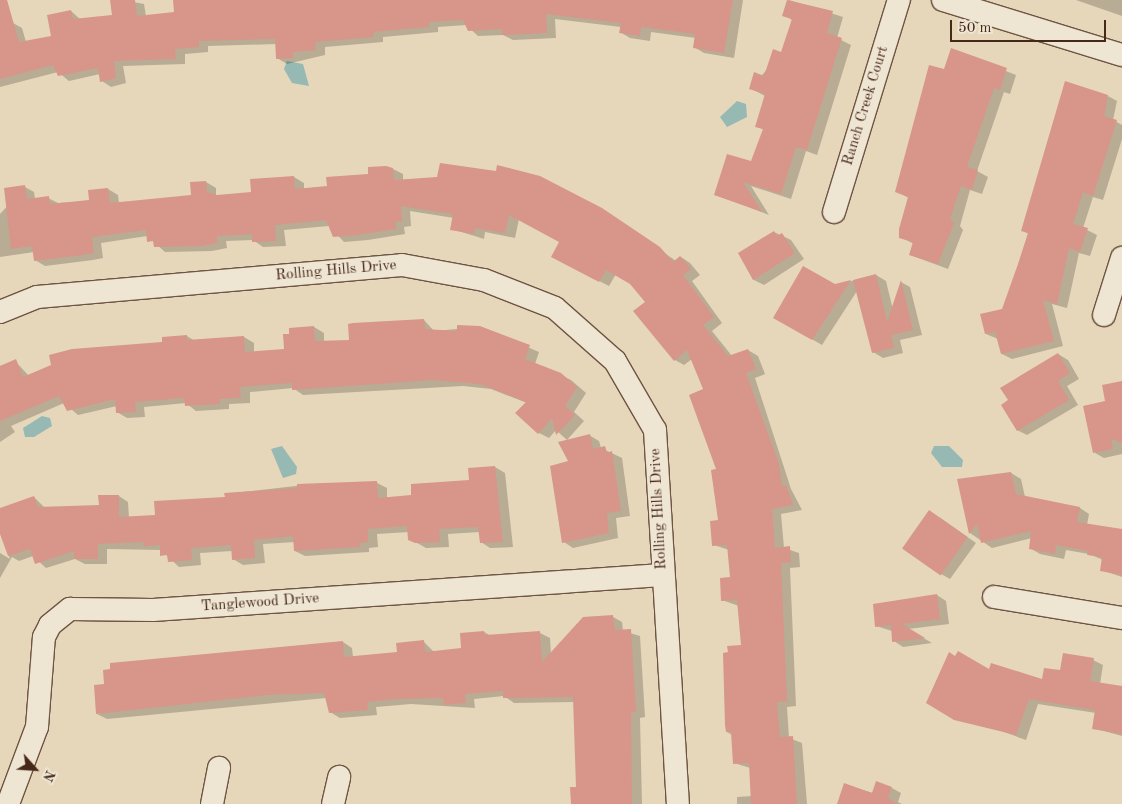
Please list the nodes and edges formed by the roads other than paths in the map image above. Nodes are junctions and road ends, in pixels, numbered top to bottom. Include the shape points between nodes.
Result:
1 (899, 0) edge
2 (943, 0) edge
3 (1122, 55) edge
4 (834, 212) dead end
5 (1122, 258) edge
6 (0, 312) edge
7 (1104, 315) dead end
8 (662, 575) junction
9 (994, 597) dead end
10 (1122, 618) edge
11 (219, 768) dead end
12 (339, 777) dead end
13 (8, 804) edge
14 (212, 804) edge
15 (333, 804) edge
16 (678, 804) edge

1 - 4 street, Ranch Creek Court
2 - 3 street
5 - 7 street
6 - 8 street, Rolling Hills Drive via 37,297 402,266 484,280 555,308 615,361 655,430
8 - 13 street, Tanglewood Drive via 153,610 70,609 50,625 44,637 37,728
8 - 16 street, Rolling Hills Drive
9 - 10 street
11 - 14 street
12 - 15 street

